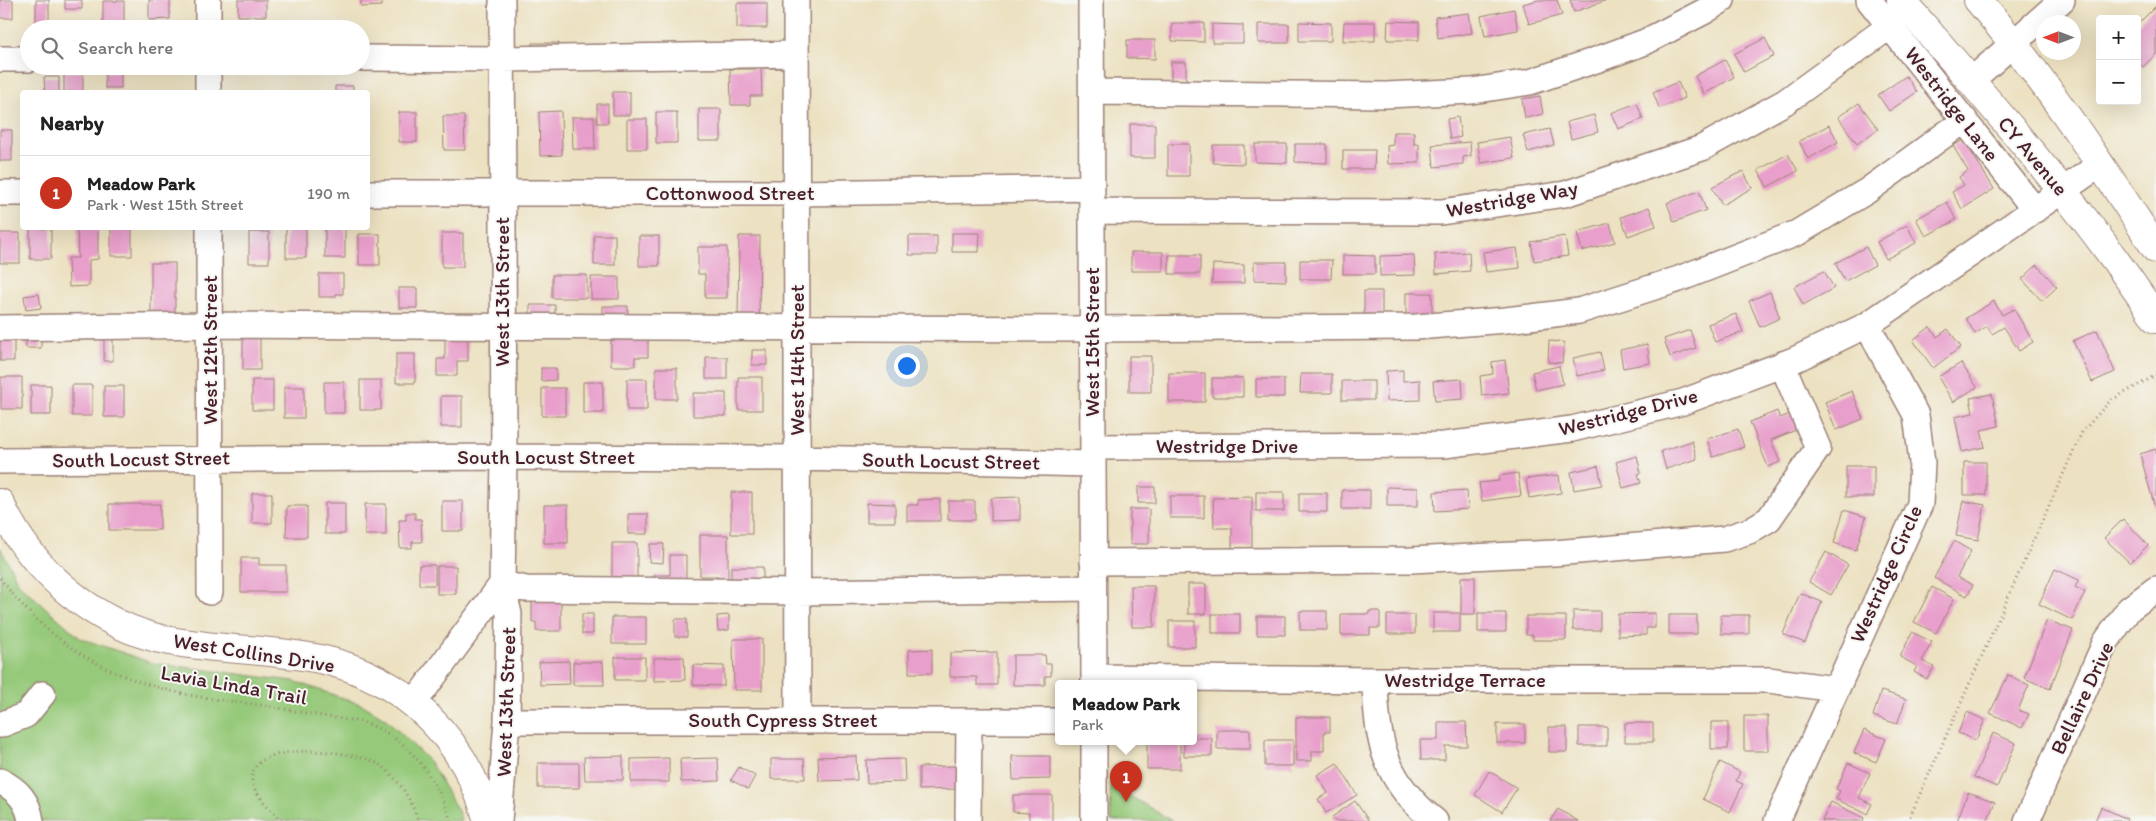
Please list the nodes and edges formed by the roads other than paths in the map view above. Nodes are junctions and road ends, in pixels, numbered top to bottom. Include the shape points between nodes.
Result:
1 (208, 0) edge
2 (502, 0) edge
3 (796, 0) edge
4 (1091, 0) edge
5 (1722, 0) edge
6 (1869, 0) edge
7 (1901, 0) edge
8 (1978, 0) edge
9 (2057, 2) edge
10 (208, 20) edge
11 (1890, 26) junction
12 (2014, 42) junction
13 (796, 54) junction
14 (370, 58) edge
15 (0, 59) edge
16 (20, 59) edge
17 (502, 59) junction
18 (208, 75) edge
19 (1971, 81) junction
20 (208, 90) edge
21 (1092, 92) junction
22 (1964, 120) junction
23 (2101, 164) junction
24 (2062, 189) junction
25 (370, 192) edge
26 (0, 193) edge
27 (20, 193) edge
28 (502, 193) junction
29 (798, 193) junction
30 (1092, 199) junction
31 (2035, 210) junction
32 (209, 230) edge
33 (2156, 249) edge
34 (2156, 319) edge
35 (210, 325) junction
36 (1867, 325) junction
37 (502, 327) junction
38 (796, 327) junction
39 (0, 328) edge
40 (1092, 329) junction
41 (1782, 364) junction
42 (1093, 456) junction
43 (504, 457) junction
44 (210, 458) junction
45 (797, 458) junction
46 (0, 460) edge
47 (0, 503) edge
48 (1093, 562) junction
49 (502, 584) junction
50 (1093, 588) junction
51 (2156, 588) edge
52 (210, 592) dead end
53 (797, 592) junction
54 (1094, 680) edge
55 (1375, 680) junction
56 (1835, 689) junction
57 (43, 694) dead end
58 (414, 702) junction
59 (798, 720) junction
60 (969, 721) junction
61 (1055, 721) edge
62 (507, 722) junction
63 (0, 725) edge
64 (1094, 745) edge
65 (0, 782) edge
66 (32, 821) edge
67 (488, 821) edge
68 (499, 821) edge
69 (968, 821) edge
70 (1094, 821) edge
71 (1435, 821) edge
72 (1777, 821) edge
73 (2027, 821) edge

1 - 10 street
2 - 17 street, West 13th Street
3 - 13 street, West 14th Street
4 - 21 street, West 15th Street
5 - 21 street via 1645,42 1596,60 1530,82 1472,91 1386,94
6 - 11 street, Westridge Lane
7 - 19 main road, CY Avenue
8 - 12 main road
9 - 12 street
11 - 22 street, Westridge Lane
11 - 30 street, Westridge Way via 1785,102 1702,148 1564,194 1441,212
12 - 19 street
12 - 23 main road
13 - 17 street
13 - 29 street, West 14th Street
14 - 17 street
15 - 16 street
17 - 28 street, West 13th Street
18 - 20 street
19 - 24 main road, CY Avenue
21 - 30 street, West 15th Street
22 - 31 street, Westridge Lane
22 - 40 street via 1867,191 1797,233 1679,279 1579,310 1416,327
23 - 24 street, Westridge Drive
23 - 33 main road
24 - 31 street, Westridge Drive
24 - 34 main road, CY Avenue
25 - 28 street, Cottonwood Street
26 - 27 street
28 - 29 street, Cottonwood Street
28 - 37 street, West 13th Street
29 - 30 street, Cottonwood Street
29 - 38 street, West 14th Street
30 - 40 street, West 15th Street
31 - 36 street, Westridge Drive
32 - 35 street, West 12th Street
35 - 37 street
35 - 39 street
35 - 44 street, West 12th Street
36 - 41 street, Westridge Drive
36 - 56 street, Westridge Circle via 1916,415 1922,462 1920,504
37 - 38 street
37 - 43 street, West 13th Street
38 - 40 street
38 - 45 street, West 14th Street
40 - 42 street, West 15th Street
41 - 42 street, Westridge Drive via 1683,402 1572,429 1444,445
41 - 48 street via 1818,448 1769,519 1750,531 1724,539 1554,553 1411,560
42 - 45 street, South Locust Street
42 - 48 street, West 15th Street
43 - 44 street, South Locust Street
43 - 45 street, South Locust Street
43 - 49 street, West 13th Street
44 - 46 street, South Locust Street
44 - 52 street, West 12th Street
45 - 53 street, West 14th Street
47 - 58 main road, West Collins Drive via 34,560 74,598 120,625 168,640 320,660 369,676
48 - 50 street, West 15th Street
49 - 53 street via 526,588
49 - 58 street, West 13th Street
49 - 62 street, West 13th Street via 508,614
50 - 53 street
50 - 54 street, West 15th Street
51 - 73 street, Bellaire Drive via 2129,609 2105,643
53 - 59 street, West 14th Street
54 - 55 street, Westridge Terrace
55 - 56 street, Westridge Terrace via 1769,680
55 - 71 street via 1376,721 1386,760 1407,795
56 - 72 street, Westridge Circle
57 - 63 street via 26,715
58 - 67 main road, West Collins Drive via 429,716 463,762
59 - 60 street, South Cypress Street
59 - 62 street, South Cypress Street
60 - 61 street, South Cypress Street
60 - 69 street
62 - 68 street, West 13th Street
64 - 70 street
65 - 66 street via 20,794

